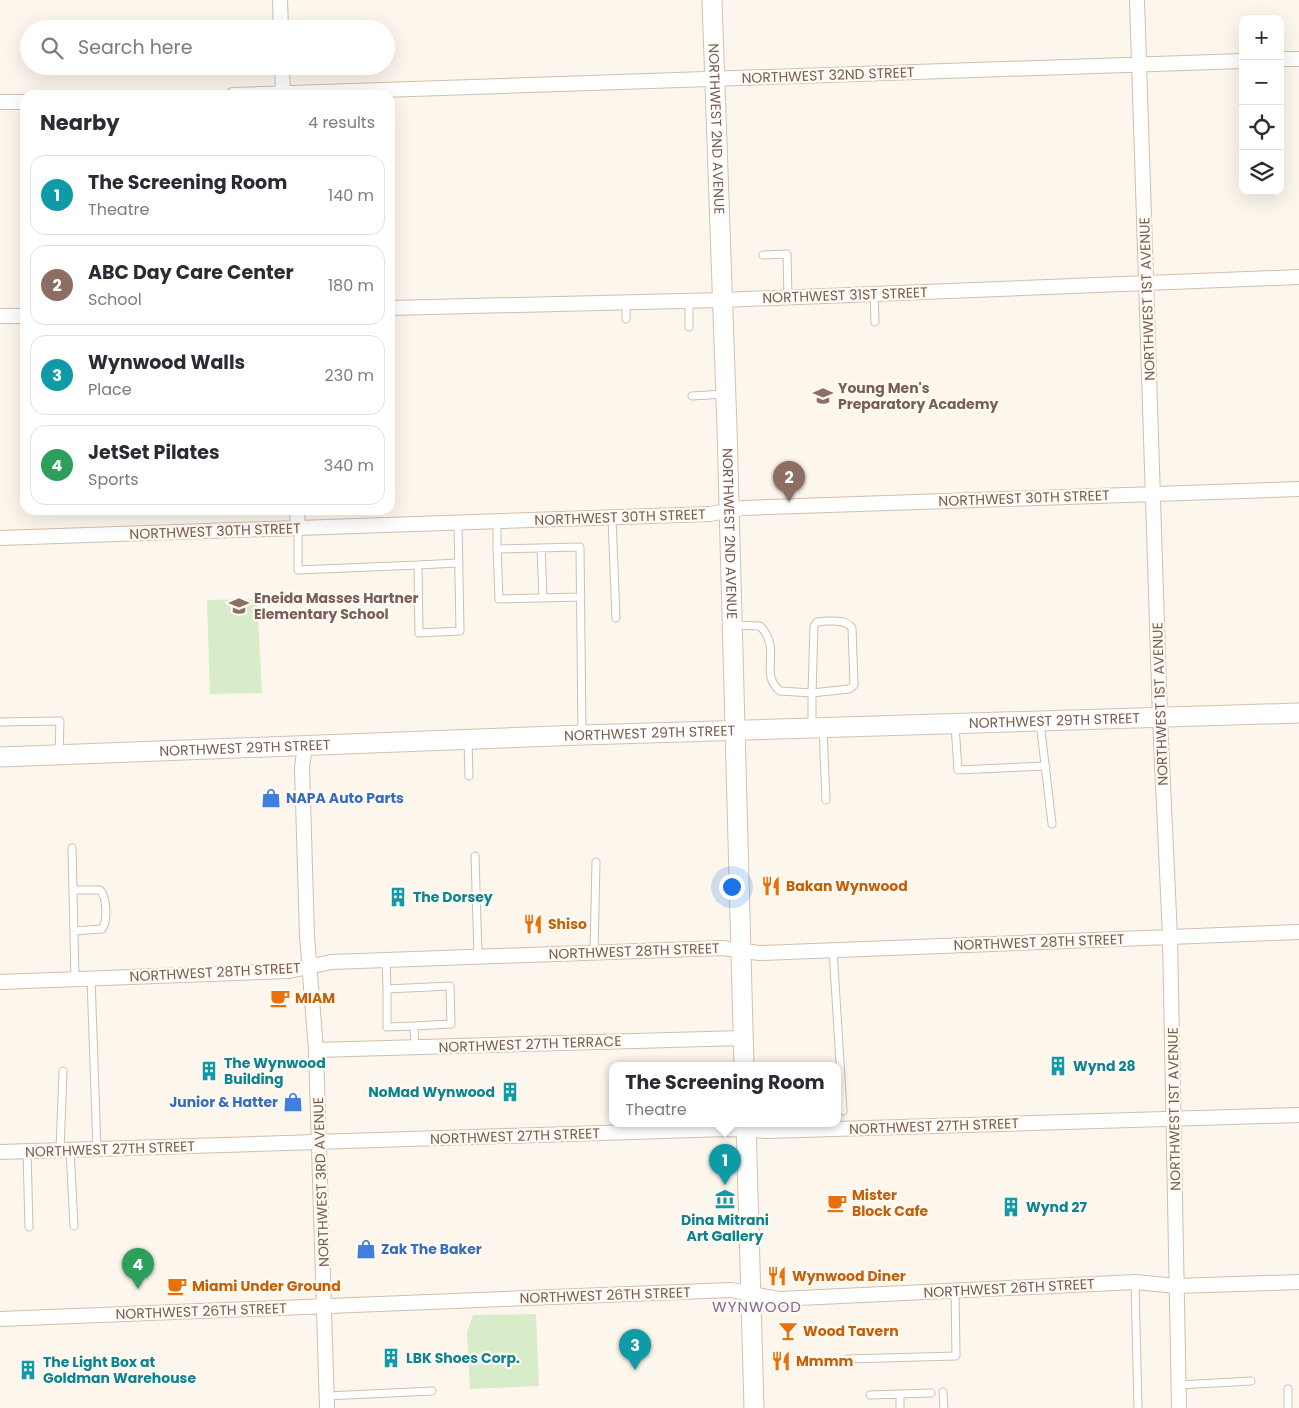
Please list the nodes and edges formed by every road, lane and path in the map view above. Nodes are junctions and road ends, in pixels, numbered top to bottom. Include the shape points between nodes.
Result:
1 (280, 0) edge
2 (712, 0) edge
3 (1137, 0) edge
4 (281, 20) edge
5 (1299, 59) edge
6 (1284, 60) edge
7 (1239, 61) edge
8 (1139, 64) junction
9 (282, 75) edge
10 (714, 79) junction
11 (283, 90) edge
12 (395, 90) edge
13 (0, 102) edge
14 (20, 102) edge
15 (763, 255) dead end
16 (1299, 277) edge
17 (1147, 282) junction
18 (874, 293) junction
19 (788, 297) junction
20 (722, 300) junction
21 (689, 301) junction
22 (626, 302) junction
23 (395, 308) edge
24 (0, 316) edge
25 (20, 316) edge
26 (626, 319) dead end
27 (875, 322) dead end
28 (689, 327) dead end
29 (725, 394) junction
30 (692, 396) dead end
31 (1299, 488) edge
32 (1153, 493) junction
33 (728, 511) junction
34 (297, 515) edge
35 (612, 518) junction
36 (497, 522) junction
37 (458, 523) junction
38 (298, 529) junction
39 (0, 538) edge
40 (497, 548) junction
41 (541, 548) junction
42 (458, 563) junction
43 (418, 565) junction
44 (581, 597) junction
45 (543, 598) junction
46 (616, 618) dead end
47 (731, 625) junction
48 (812, 693) junction
49 (1299, 713) edge
50 (1160, 718) junction
51 (0, 722) edge
52 (1040, 722) junction
53 (955, 724) junction
54 (817, 728) junction
55 (735, 730) junction
56 (582, 735) junction
57 (468, 740) junction
58 (305, 746) junction
59 (59, 755) junction
60 (0, 757) edge
61 (1046, 766) junction
62 (469, 776) dead end
63 (826, 800) dead end
64 (1052, 824) dead end
65 (72, 848) dead end
66 (475, 856) dead end
67 (596, 862) dead end
68 (73, 890) junction
69 (74, 931) junction
70 (1299, 932) edge
71 (1170, 937) junction
72 (833, 950) junction
73 (739, 951) junction
74 (594, 952) junction
75 (478, 955) junction
76 (386, 959) junction
77 (311, 967) junction
78 (91, 978) junction
79 (75, 979) junction
80 (0, 982) edge
81 (387, 989) junction
82 (414, 1026) junction
83 (743, 1038) junction
84 (415, 1048) junction
85 (316, 1050) junction
86 (744, 1062) edge
87 (840, 1062) edge
88 (63, 1071) dead end
89 (841, 1079) edge
90 (843, 1111) dead end
91 (1299, 1115) edge
92 (1174, 1119) junction
93 (841, 1125) edge
94 (746, 1127) edge
95 (320, 1142) junction
96 (97, 1149) junction
97 (65, 1150) junction
98 (27, 1151) junction
99 (0, 1152) edge
100 (74, 1226) dead end
101 (29, 1227) dead end
102 (1135, 1282) junction
103 (1299, 1282) edge
104 (1176, 1286) junction
105 (955, 1290) junction
106 (750, 1295) junction
107 (324, 1306) junction
108 (0, 1319) edge
109 (847, 1359) dead end
110 (1251, 1381) dead end
111 (1179, 1385) junction
112 (1288, 1389) dead end
113 (432, 1391) dead end
114 (931, 1392) dead end
115 (943, 1392) dead end
116 (900, 1394) junction
117 (870, 1395) dead end
118 (327, 1402) edge
119 (754, 1408) edge
120 (900, 1408) edge
121 (944, 1408) edge
122 (1138, 1408) edge
123 (1179, 1408) edge
124 (1288, 1408) edge

1 - 4 street
2 - 10 street, NORTHWEST 2ND AVENUE
3 - 8 street, NORTHWEST 1ST AVENUE
5 - 6 street
7 - 8 street, NORTHWEST 32ND STREET
8 - 10 street, NORTHWEST 32ND STREET
8 - 17 street, NORTHWEST 1ST AVENUE
9 - 11 street
10 - 12 street, NORTHWEST 32ND STREET
10 - 20 street, NORTHWEST 2ND AVENUE
13 - 14 street
15 - 19 lane via 787,254
16 - 17 street, NORTHWEST 31ST STREET
17 - 18 street, NORTHWEST 31ST STREET
17 - 32 street, NORTHWEST 1ST AVENUE
18 - 19 street, NORTHWEST 31ST STREET
18 - 27 lane
19 - 20 street, NORTHWEST 31ST STREET
20 - 21 street, NORTHWEST 31ST STREET
20 - 29 street, NORTHWEST 2ND AVENUE
21 - 22 street, NORTHWEST 31ST STREET
21 - 28 lane
22 - 23 street, NORTHWEST 31ST STREET
22 - 26 lane
24 - 25 street
29 - 30 lane
29 - 33 street, NORTHWEST 2ND AVENUE
31 - 32 street, NORTHWEST 30TH STREET
32 - 33 street, NORTHWEST 30TH STREET
32 - 50 street, NORTHWEST 1ST AVENUE
33 - 35 street, NORTHWEST 30TH STREET
33 - 47 street, NORTHWEST 2ND AVENUE
34 - 38 street
35 - 36 street, NORTHWEST 30TH STREET
35 - 46 lane
36 - 37 street, NORTHWEST 30TH STREET
36 - 40 lane
37 - 38 street, NORTHWEST 30TH STREET
37 - 42 lane
38 - 39 street, NORTHWEST 30TH STREET
38 - 43 lane via 298,570
40 - 41 lane
40 - 45 lane via 499,599
41 - 44 lane via 580,547
41 - 45 lane
42 - 43 lane
42 - 43 lane via 460,631 419,633
44 - 45 lane
44 - 56 lane
47 - 48 lane via 760,626 767,633 771,640 770,679 780,691
47 - 55 street, NORTHWEST 2ND AVENUE
48 - 48 lane via 849,689 854,685 852,628 849,623 827,621 817,622 814,626
48 - 54 lane
49 - 50 street, NORTHWEST 29TH STREET
50 - 52 street, NORTHWEST 29TH STREET
50 - 71 street, NORTHWEST 1ST AVENUE
51 - 59 lane via 60,721
52 - 53 street, NORTHWEST 29TH STREET
52 - 61 lane
53 - 54 street, NORTHWEST 29TH STREET
53 - 61 lane via 958,770
54 - 55 street, NORTHWEST 29TH STREET
54 - 63 lane
55 - 56 street, NORTHWEST 29TH STREET
55 - 73 street, NORTHWEST 2ND AVENUE
56 - 57 street, NORTHWEST 29TH STREET
57 - 58 street, NORTHWEST 29TH STREET
57 - 62 lane
58 - 59 street, NORTHWEST 29TH STREET
58 - 77 street, NORTHWEST 3RD AVENUE via 302,767 307,936
59 - 60 street, NORTHWEST 29TH STREET
61 - 64 lane
65 - 68 lane
66 - 75 lane
67 - 74 lane
68 - 69 lane
68 - 69 lane via 100,890 105,897 102,929
69 - 79 lane
70 - 71 street, NORTHWEST 28TH STREET
71 - 72 street, NORTHWEST 28TH STREET
71 - 92 street, NORTHWEST 1ST AVENUE
72 - 73 street, NORTHWEST 28TH STREET
72 - 87 lane
73 - 74 street, NORTHWEST 28TH STREET via 722,948
73 - 83 street, NORTHWEST 2ND AVENUE
74 - 75 street, NORTHWEST 28TH STREET
75 - 76 street, NORTHWEST 28TH STREET
76 - 77 street, NORTHWEST 28TH STREET via 331,962
76 - 81 lane
77 - 78 street, NORTHWEST 28TH STREET via 289,971
77 - 85 street, NORTHWEST 3RD AVENUE
78 - 79 street, NORTHWEST 28TH STREET
78 - 96 lane
79 - 80 street, NORTHWEST 28TH STREET
81 - 82 lane via 388,1027
81 - 82 lane via 450,986 452,1024
82 - 84 lane
83 - 84 street, NORTHWEST 27TH TERRACE
83 - 86 street, NORTHWEST 2ND AVENUE
84 - 85 street, NORTHWEST 27TH TERRACE
85 - 95 street, NORTHWEST 3RD AVENUE
88 - 97 lane
89 - 90 lane
91 - 92 street, NORTHWEST 27TH STREET
92 - 93 street, NORTHWEST 27TH STREET
92 - 104 street, NORTHWEST 1ST AVENUE
94 - 95 street, NORTHWEST 27TH STREET
94 - 106 street
95 - 96 street, NORTHWEST 27TH STREET
95 - 107 street, NORTHWEST 3RD AVENUE
96 - 97 street, NORTHWEST 27TH STREET
97 - 98 street, NORTHWEST 27TH STREET
97 - 100 lane
98 - 99 street, NORTHWEST 27TH STREET
98 - 101 lane
102 - 104 street, NORTHWEST 26TH STREET
102 - 105 street, NORTHWEST 26TH STREET
102 - 122 lane
103 - 104 street, NORTHWEST 26TH STREET
104 - 111 street, NORTHWEST 1ST AVENUE
105 - 106 street, NORTHWEST 26TH STREET via 778,1299
105 - 109 lane via 956,1356
106 - 107 street, NORTHWEST 26TH STREET via 731,1290
106 - 119 street
107 - 108 street, NORTHWEST 26TH STREET
107 - 118 street, NORTHWEST 3RD AVENUE
110 - 111 lane
111 - 123 street, NORTHWEST 1ST AVENUE
112 - 124 lane
113 - 118 lane
114 - 116 lane
115 - 121 lane
116 - 117 lane
116 - 120 lane

